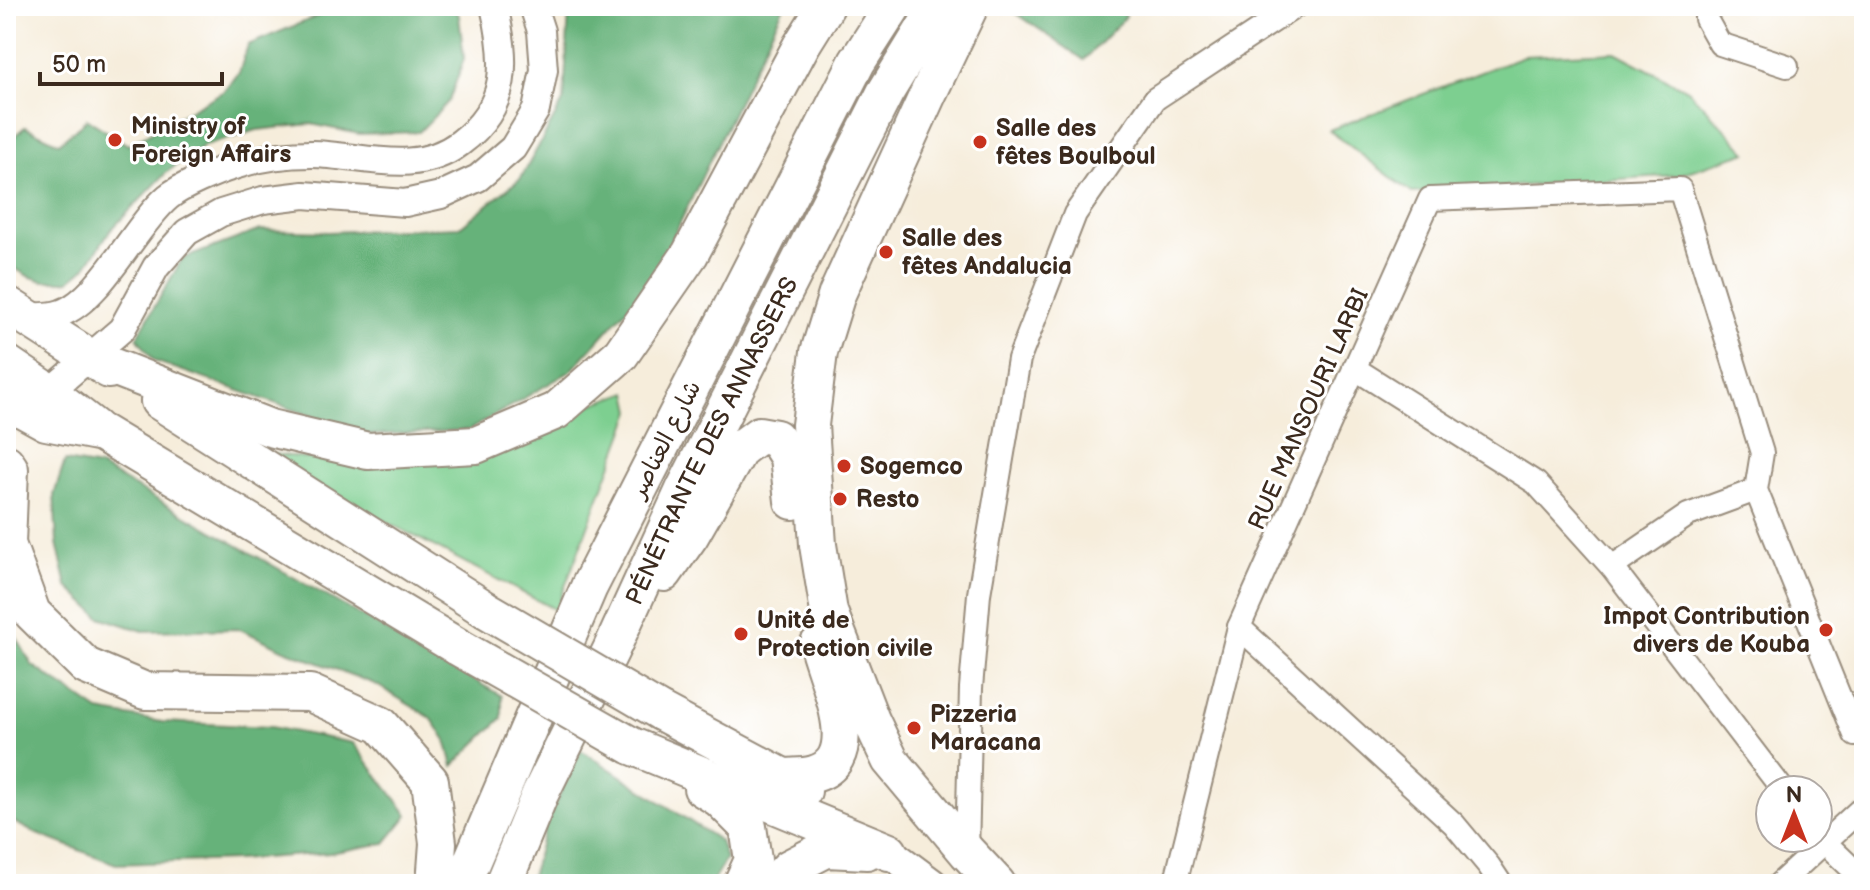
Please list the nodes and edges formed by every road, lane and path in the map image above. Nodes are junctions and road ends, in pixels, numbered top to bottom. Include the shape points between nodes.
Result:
1 (494, 6) edge
2 (533, 6) edge
3 (826, 6) edge
4 (893, 6) edge
5 (938, 6) edge
6 (970, 6) edge
7 (1296, 6) edge
8 (1706, 6) edge
9 (1787, 66) dead end
10 (15, 310) edge
11 (88, 357) junction
12 (6, 363) edge
13 (1354, 368) junction
14 (49, 392) junction
15 (6, 400) edge
16 (102, 433) junction
17 (6, 463) edge
18 (1756, 490) junction
19 (1612, 567) junction
20 (1239, 627) junction
21 (611, 650) junction
22 (1855, 735) dead end
23 (632, 746) junction
24 (1771, 774) edge
25 (783, 777) junction
26 (1864, 806) edge
27 (1834, 829) edge
28 (1834, 851) edge
29 (889, 852) junction
30 (967, 852) junction
31 (1807, 854) edge
32 (511, 873) edge
33 (1864, 880) edge
34 (435, 884) edge
35 (462, 884) edge
36 (742, 884) edge
37 (774, 884) edge
38 (932, 884) edge
39 (997, 884) edge
40 (1175, 884) edge
41 (1501, 884) edge
42 (1779, 884) edge

1 - 10 street via 503,66 498,96 485,121 459,144 431,159 398,163 313,154 235,165 168,197 88,296 63,313
2 - 11 street via 544,70 536,110 513,148 478,178 441,195 405,203 304,195 221,213 187,232 156,267 122,329
3 - 11 highway via 690,254 621,354 556,411 476,445 368,451 270,428
4 - 35 highway, شارع العناصر via 857,62 589,587
5 - 21 highway, PÉNÉTRANTE DES ANNASSERS via 885,93 684,490
6 - 30 highway via 837,294 819,352 810,425 818,545 829,612 890,760
7 - 30 street via 1155,99 1075,214 1019,359 979,594
8 - 9 street via 1706,19 1720,44
10 - 11 highway
11 - 14 street
11 - 25 highway, bridge via 485,609
12 - 14 highway
13 - 18 street, RUE MANSOURI LARBI via 1430,199 1680,189 1762,453
13 - 19 street via 1536,483
13 - 20 street, RUE MANSOURI LARBI
14 - 16 highway
15 - 16 highway via 46,422
16 - 23 highway, bridge
17 - 34 highway via 7,544 32,613 64,645 86,666 145,691 310,693 381,725 430,781 438,843
18 - 19 street via 1688,515
18 - 22 street
19 - 24 street
20 - 40 street, RUE MANSOURI LARBI
20 - 41 street via 1454,824
21 - 25 highway via 690,536 740,449 759,435 776,438 788,457 803,590 841,727 834,762 816,774
21 - 32 highway, PÉNÉTRANTE DES ANNASSERS via 540,794
23 - 29 highway
23 - 36 highway via 720,799 748,827 753,860
25 - 29 highway
26 - 27 street
28 - 33 street
29 - 37 highway via 826,849 789,868
29 - 38 main road
30 - 39 highway
31 - 42 street

